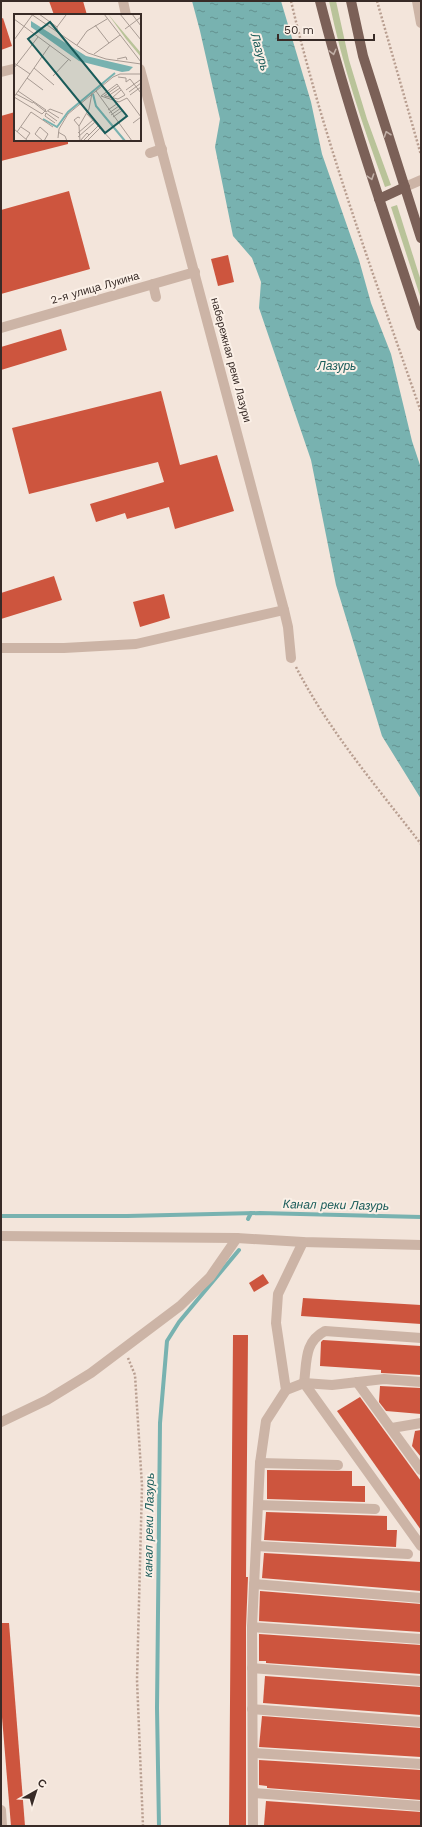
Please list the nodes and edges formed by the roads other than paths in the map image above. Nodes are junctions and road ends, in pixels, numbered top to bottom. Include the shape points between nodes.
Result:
1 (122, 1) edge
2 (320, 1) edge
3 (352, 1) edge
4 (416, 1) edge
5 (126, 14) edge
6 (421, 23) edge
7 (14, 70) edge
8 (1, 72) edge
9 (141, 73) edge
10 (162, 149) junction
11 (150, 153) dead end
12 (421, 180) edge
13 (405, 186) junction
14 (379, 199) junction
15 (421, 238) edge
16 (195, 272) junction
17 (153, 284) junction
18 (156, 297) dead end
19 (421, 326) edge
20 (1, 328) edge
21 (284, 610) junction
22 (1, 648) edge
23 (291, 658) road end
24 (1, 1236) edge
25 (237, 1238) junction
26 (303, 1242) junction
27 (421, 1245) edge
28 (421, 1338) edge
29 (357, 1382) junction
30 (421, 1382) edge
31 (304, 1383) junction
32 (286, 1390) junction
33 (1, 1422) edge
34 (421, 1423) edge
35 (392, 1428) junction
36 (260, 1463) junction
37 (338, 1465) dead end
38 (421, 1470) edge
39 (258, 1505) junction
40 (375, 1509) dead end
41 (256, 1546) junction
42 (421, 1546) edge
43 (408, 1554) dead end
44 (254, 1584) junction
45 (421, 1598) edge
46 (252, 1627) junction
47 (421, 1639) edge
48 (252, 1668) junction
49 (421, 1681) edge
50 (252, 1709) junction
51 (421, 1722) edge
52 (253, 1753) junction
53 (421, 1764) edge
54 (253, 1793) junction
55 (420, 1806) edge
56 (1, 1810) edge
57 (2, 1826) edge
58 (253, 1826) edge

1 - 5 street
2 -> 14 main road via 336,64
13 -> 3 main road via 364,56
4 - 6 street
7 - 8 street
9 - 10 street, набережная реки Лазури
10 - 11 street
10 - 16 street, набережная реки Лазури
12 - 13 street
13 - 14 main road
13 - 15 main road
14 - 19 main road
16 - 17 street, 2-я улица Лукина
16 - 21 street, набережная реки Лазури
17 - 18 street
17 - 20 street, 2-я улица Лукина
21 - 22 street via 136,644
21 - 23 street, набережная реки Лазури
24 - 25 street
25 - 26 street
25 - 33 street via 210,1277 180,1306 91,1373 47,1400
26 - 27 street
26 - 32 street via 278,1294 276,1323
28 - 31 street via 325,1331 316,1336 308,1350
29 - 30 street via 384,1379
29 - 31 street via 332,1385
29 - 35 street
31 - 32 street
31 - 42 street
32 - 36 street via 266,1421
34 - 35 street
35 - 38 street
36 - 37 street
36 - 39 street
39 - 40 street
39 - 41 street
41 - 43 street
41 - 44 street
44 - 45 street
44 - 46 street
46 - 47 street
46 - 48 street
48 - 49 street
48 - 50 street
50 - 51 street
50 - 52 street
52 - 53 street
52 - 54 street
54 - 55 street
54 - 58 street
56 - 57 street

